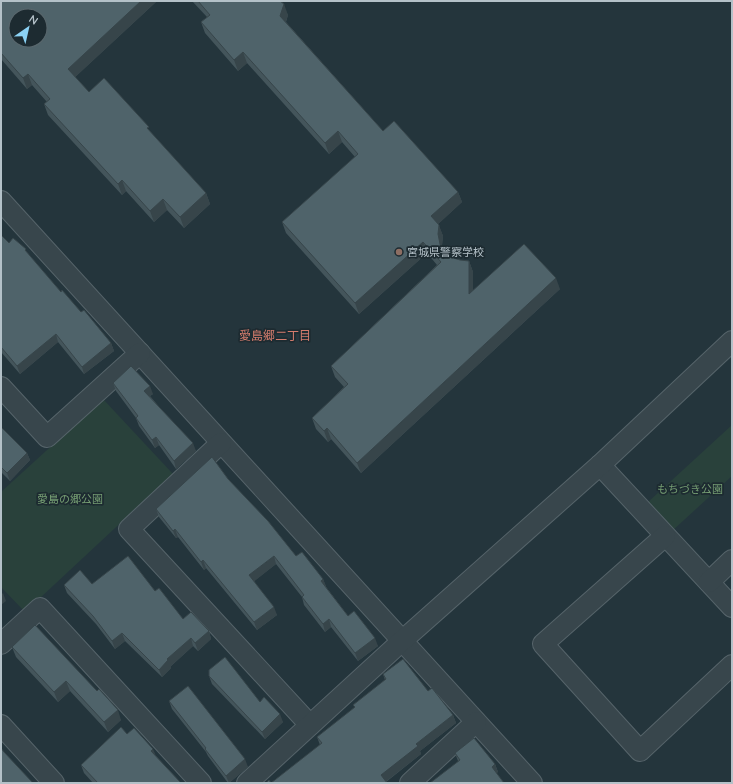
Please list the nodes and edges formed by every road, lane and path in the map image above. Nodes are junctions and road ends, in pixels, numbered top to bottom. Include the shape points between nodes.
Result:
1 (1, 201) edge
2 (732, 341) edge
3 (140, 353) junction
4 (1, 387) edge
5 (221, 443) junction
6 (600, 465) junction
7 (665, 536) junction
8 (732, 560) edge
9 (709, 582) junction
10 (732, 607) edge
11 (403, 640) junction
12 (1, 644) edge
13 (732, 665) edge
14 (476, 722) junction
15 (1, 725) edge
16 (310, 725) junction
17 (54, 783) edge
18 (201, 783) edge
19 (247, 783) edge
20 (410, 783) edge
21 (532, 783) edge

1 - 3 street
2 - 6 street
3 - 4 street via 47,437
3 - 5 street
5 - 11 street
5 - 16 street via 129,530
6 - 7 street
6 - 11 street
7 - 9 street
7 - 13 street via 543,644 640,751
8 - 9 street
9 - 10 street
11 - 14 street
11 - 16 street
12 - 18 street via 40,608
14 - 20 street
14 - 21 street
15 - 17 street
16 - 19 street

